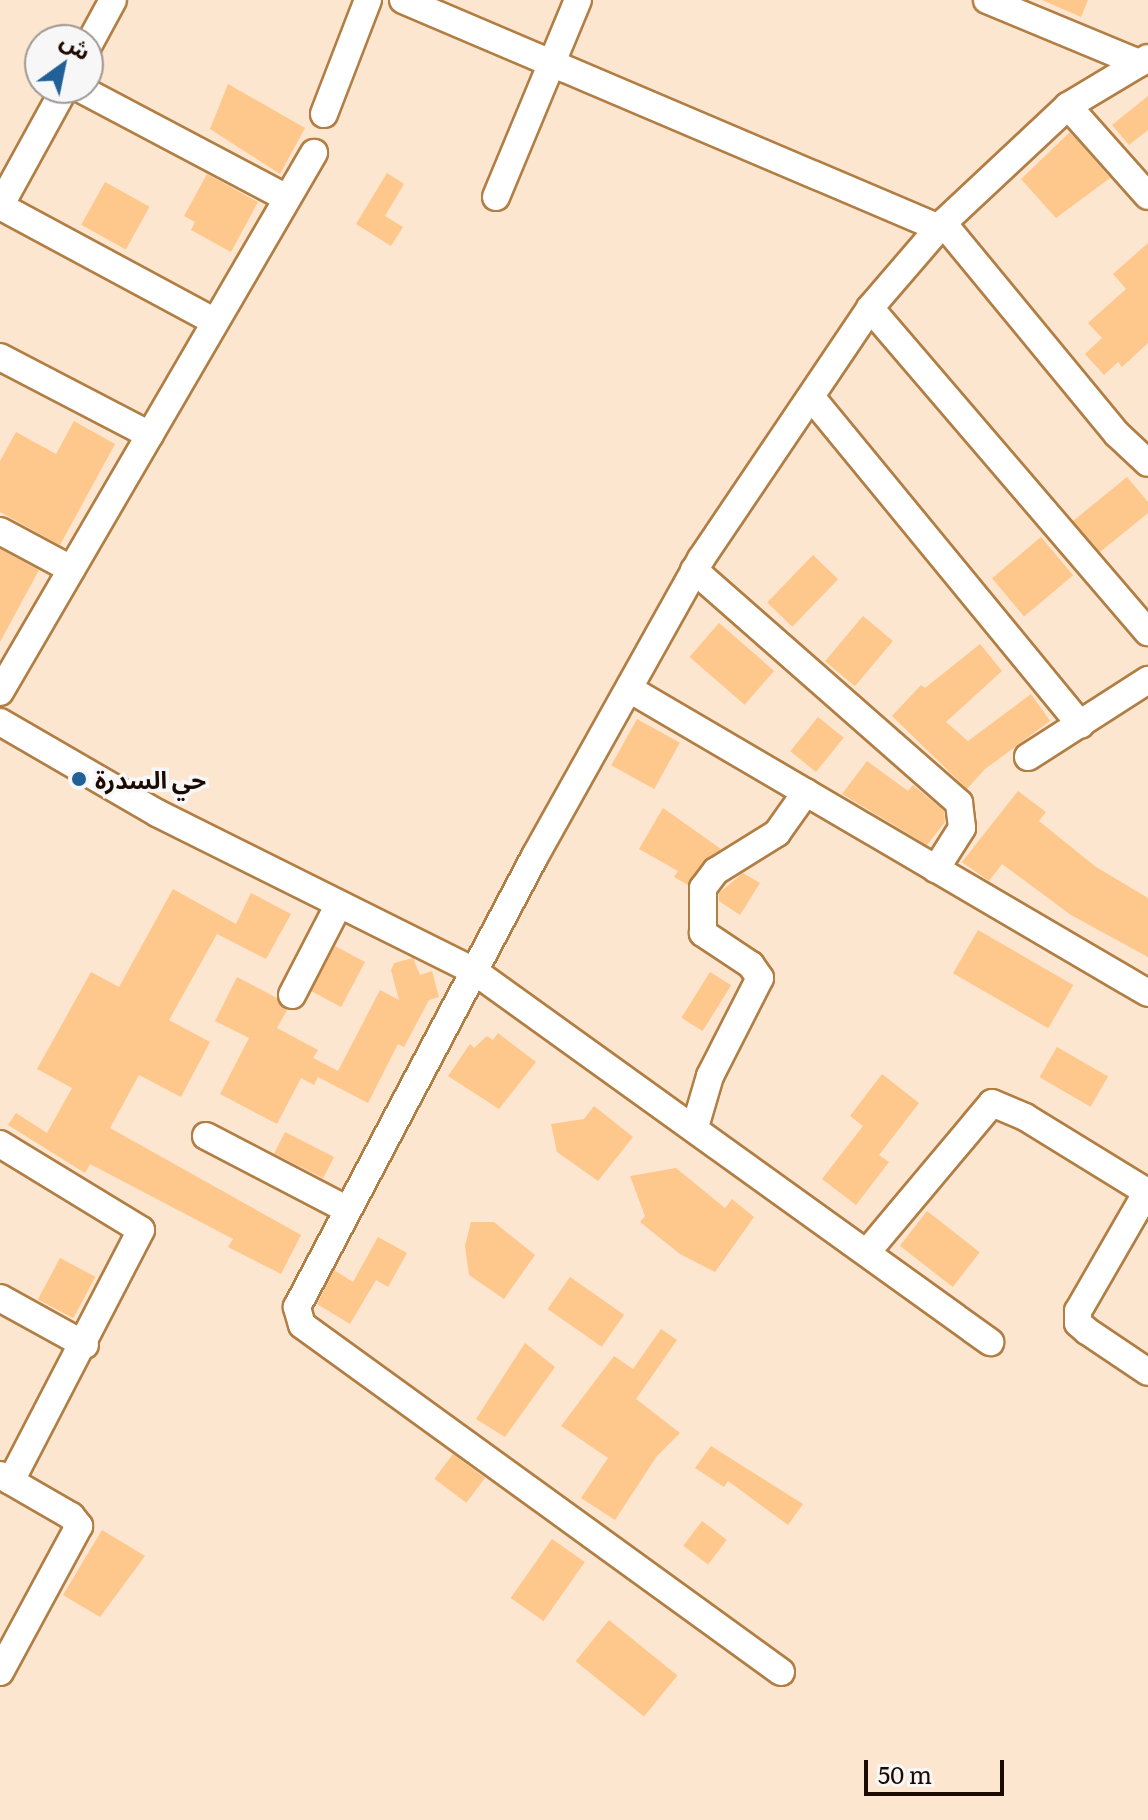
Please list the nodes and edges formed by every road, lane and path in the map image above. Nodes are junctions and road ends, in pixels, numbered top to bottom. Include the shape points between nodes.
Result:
1 (113, 0) edge
2 (368, 0) edge
3 (403, 0) edge
4 (578, 0) edge
5 (1000, 3) edge
6 (100, 24) edge
7 (1144, 60) edge
8 (552, 63) junction
9 (104, 101) edge
10 (56, 104) edge
11 (1068, 106) junction
12 (324, 114) dead end
13 (314, 153) dead end
14 (1148, 196) edge
15 (496, 197) dead end
16 (287, 198) junction
17 (0, 206) edge
18 (941, 225) junction
19 (870, 308) junction
20 (215, 322) junction
21 (0, 357) edge
22 (812, 398) junction
23 (150, 435) junction
24 (1148, 463) edge
25 (0, 531) edge
26 (71, 569) junction
27 (694, 570) junction
28 (1148, 632) edge
29 (1148, 680) edge
30 (631, 690) junction
31 (0, 692) edge
32 (0, 722) edge
33 (1081, 725) junction
34 (1028, 757) dead end
35 (806, 792) junction
36 (936, 869) junction
37 (339, 904) junction
38 (474, 971) junction
39 (1148, 993) edge
40 (292, 995) dead end
41 (695, 1127) junction
42 (206, 1136) dead end
43 (0, 1144) edge
44 (1147, 1191) edge
45 (346, 1209) junction
46 (868, 1251) junction
47 (0, 1298) edge
48 (990, 1342) dead end
49 (85, 1345) junction
50 (1148, 1372) edge
51 (5, 1478) edge
52 (7, 1642) edge
53 (0, 1672) edge
54 (781, 1672) dead end

1 - 6 street
2 - 12 street
3 - 8 street
4 - 8 street
5 - 7 street
7 - 11 street
8 - 15 street
8 - 18 street
9 - 16 street
10 - 17 street
11 - 14 street
11 - 18 street
13 - 16 street
16 - 20 street
17 - 20 street
18 - 19 street
18 - 24 street via 1117,434
19 - 22 street
19 - 28 street
20 - 23 street
21 - 23 street
22 - 27 street
22 - 33 street
23 - 26 street
25 - 26 street
26 - 31 street
27 - 30 street
27 - 36 street via 959,803 962,828
29 - 33 street
30 - 35 street
30 - 38 street
32 - 37 street via 157,813
33 - 34 street
35 - 36 street
35 - 41 street via 777,833 716,871 701,894 699,919 705,937 751,965 760,978 710,1076
36 - 39 street
37 - 38 street
37 - 40 street
38 - 41 street
38 - 45 street
41 - 46 street
42 - 45 street
43 - 49 street via 141,1230
44 - 46 street via 1025,1117 992,1103
44 - 50 street via 1078,1311 1078,1323
45 - 54 street via 299,1297 302,1325
46 - 48 street
47 - 49 street
49 - 51 street
51 - 52 street via 71,1516 79,1526
52 - 53 street

